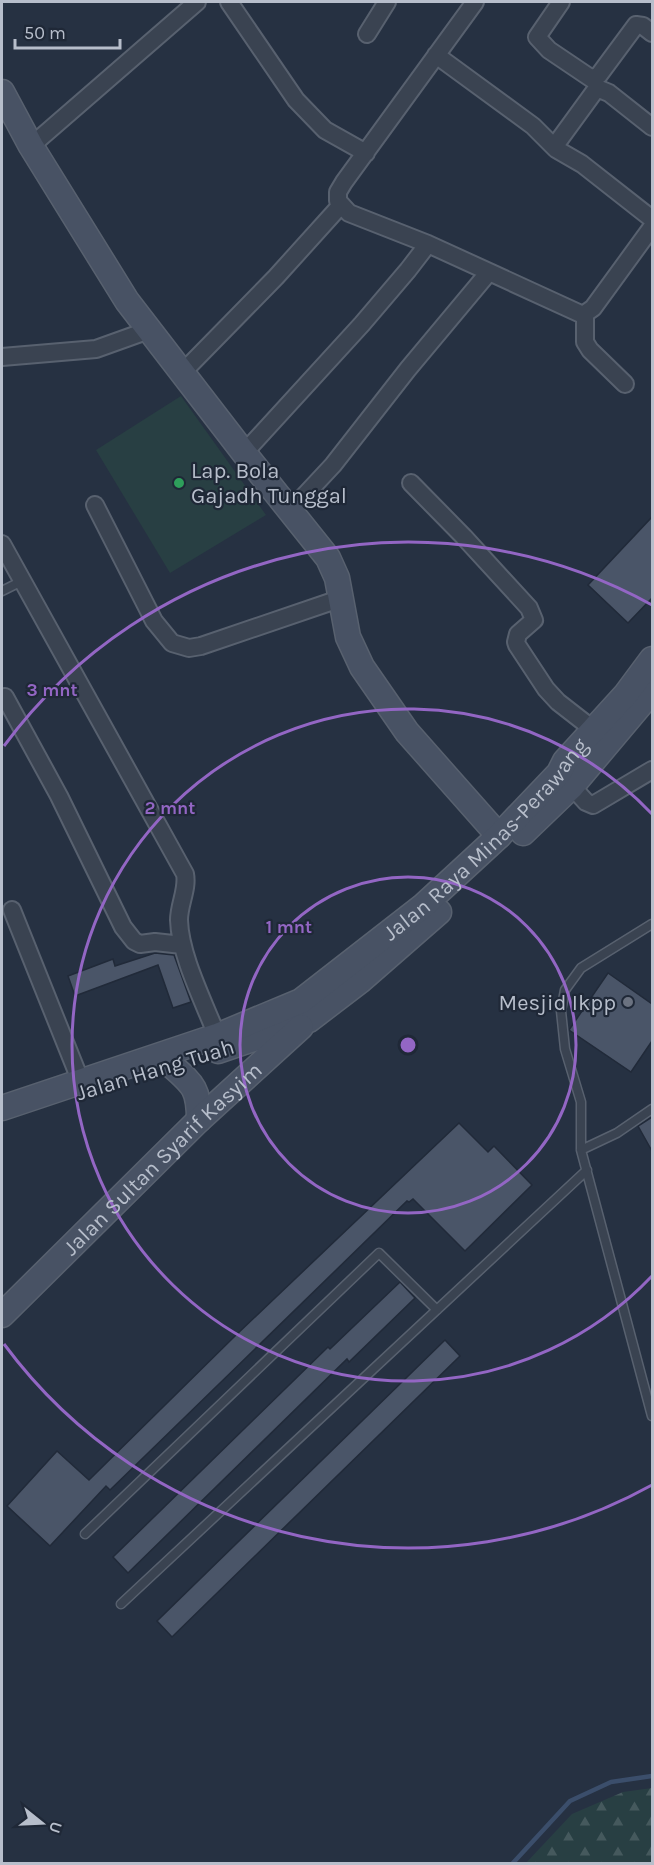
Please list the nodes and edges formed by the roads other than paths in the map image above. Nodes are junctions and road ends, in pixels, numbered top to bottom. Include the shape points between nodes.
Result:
1 (197, 2) edge
2 (229, 2) edge
3 (387, 2) edge
4 (475, 2) edge
5 (561, 2) edge
6 (652, 33) edge
7 (367, 34) dead end
8 (436, 56) junction
9 (2, 92) edge
10 (652, 126) edge
11 (32, 146) junction
12 (554, 147) junction
13 (366, 153) junction
14 (341, 205) junction
15 (652, 219) edge
16 (652, 227) edge
17 (428, 244) junction
18 (489, 272) junction
19 (585, 315) junction
20 (149, 330) junction
21 (2, 357) edge
22 (182, 373) junction
23 (625, 384) dead end
24 (244, 453) junction
25 (411, 483) dead end
26 (95, 505) dead end
27 (291, 510) junction
28 (2, 544) edge
29 (22, 581) junction
30 (2, 591) edge
31 (342, 598) junction
32 (652, 659) edge
33 (652, 691) edge
34 (5, 697) dead end
35 (594, 730) junction
36 (652, 770) edge
37 (565, 779) junction
38 (499, 836) junction
39 (12, 910) dead end
40 (652, 924) edge
41 (182, 945) junction
42 (305, 1010) junction
43 (217, 1036) junction
44 (172, 1066) junction
45 (81, 1082) junction
46 (2, 1108) edge
47 (652, 1109) edge
48 (2, 1120) edge
49 (199, 1120) junction
50 (581, 1150) junction
51 (587, 1170) junction
52 (436, 1310) junction
53 (2, 1315) edge
54 (652, 1416) edge
55 (85, 1534) dead end
56 (121, 1604) dead end

1 - 11 street
2 - 13 street via 296,100 325,130
3 - 7 street
4 - 8 street
5 - 6 street via 537,37 549,50 592,79 636,25
8 - 12 street via 533,126
8 - 13 street
9 - 11 main road
10 - 12 street via 597,88
11 - 20 main road via 127,302
12 - 15 street
13 - 14 street via 338,192
14 - 17 street via 350,213
14 - 22 street
16 - 19 street
17 - 18 street
17 - 24 street via 362,324
18 - 19 street
18 - 27 street via 333,465
19 - 23 street via 585,342
20 - 21 street via 96,349
20 - 22 main road
22 - 24 main road
24 - 27 main road
25 - 35 street via 529,608 534,620 518,634 517,645 552,695
26 - 31 street via 154,621 173,644 201,646
27 - 31 main road via 328,558
28 - 29 street
29 - 30 lane
29 - 41 street via 185,874 179,916
31 - 38 main road via 348,637 362,668 407,732
32 - 35 main road, Jalan Raya Minas-Perawang
33 - 37 main road, Jalan Raya Minas-Perawang
34 - 41 street via 123,927 140,944
35 - 37 main road, Jalan Raya Minas-Perawang via 565,761
36 - 37 street via 593,805
37 - 38 main road, Jalan Raya Minas-Perawang
37 - 42 main road, Jalan Raya Minas-Perawang via 452,900 360,981
38 - 42 main road, Jalan Raya Minas-Perawang
39 - 45 street
40 - 50 lane via 581,968 565,990 561,1011 565,1049 581,1102
41 - 43 street
42 - 43 main road, Jalan Hang Tuah
42 - 44 main road, Jalan Hang Tuah
42 - 49 main road, Jalan Sultan Syarif Kasyim
43 - 45 main road, Jalan Hang Tuah
44 - 48 main road, Jalan Hang Tuah via 70,1095
44 - 49 main road via 192,1083
45 - 46 main road, Jalan Hang Tuah
47 - 50 lane via 617,1133
49 - 53 main road, Jalan Sultan Syarif Kasyim
50 - 51 lane
51 - 52 lane
51 - 54 lane
52 - 55 lane via 380,1252
52 - 56 lane

